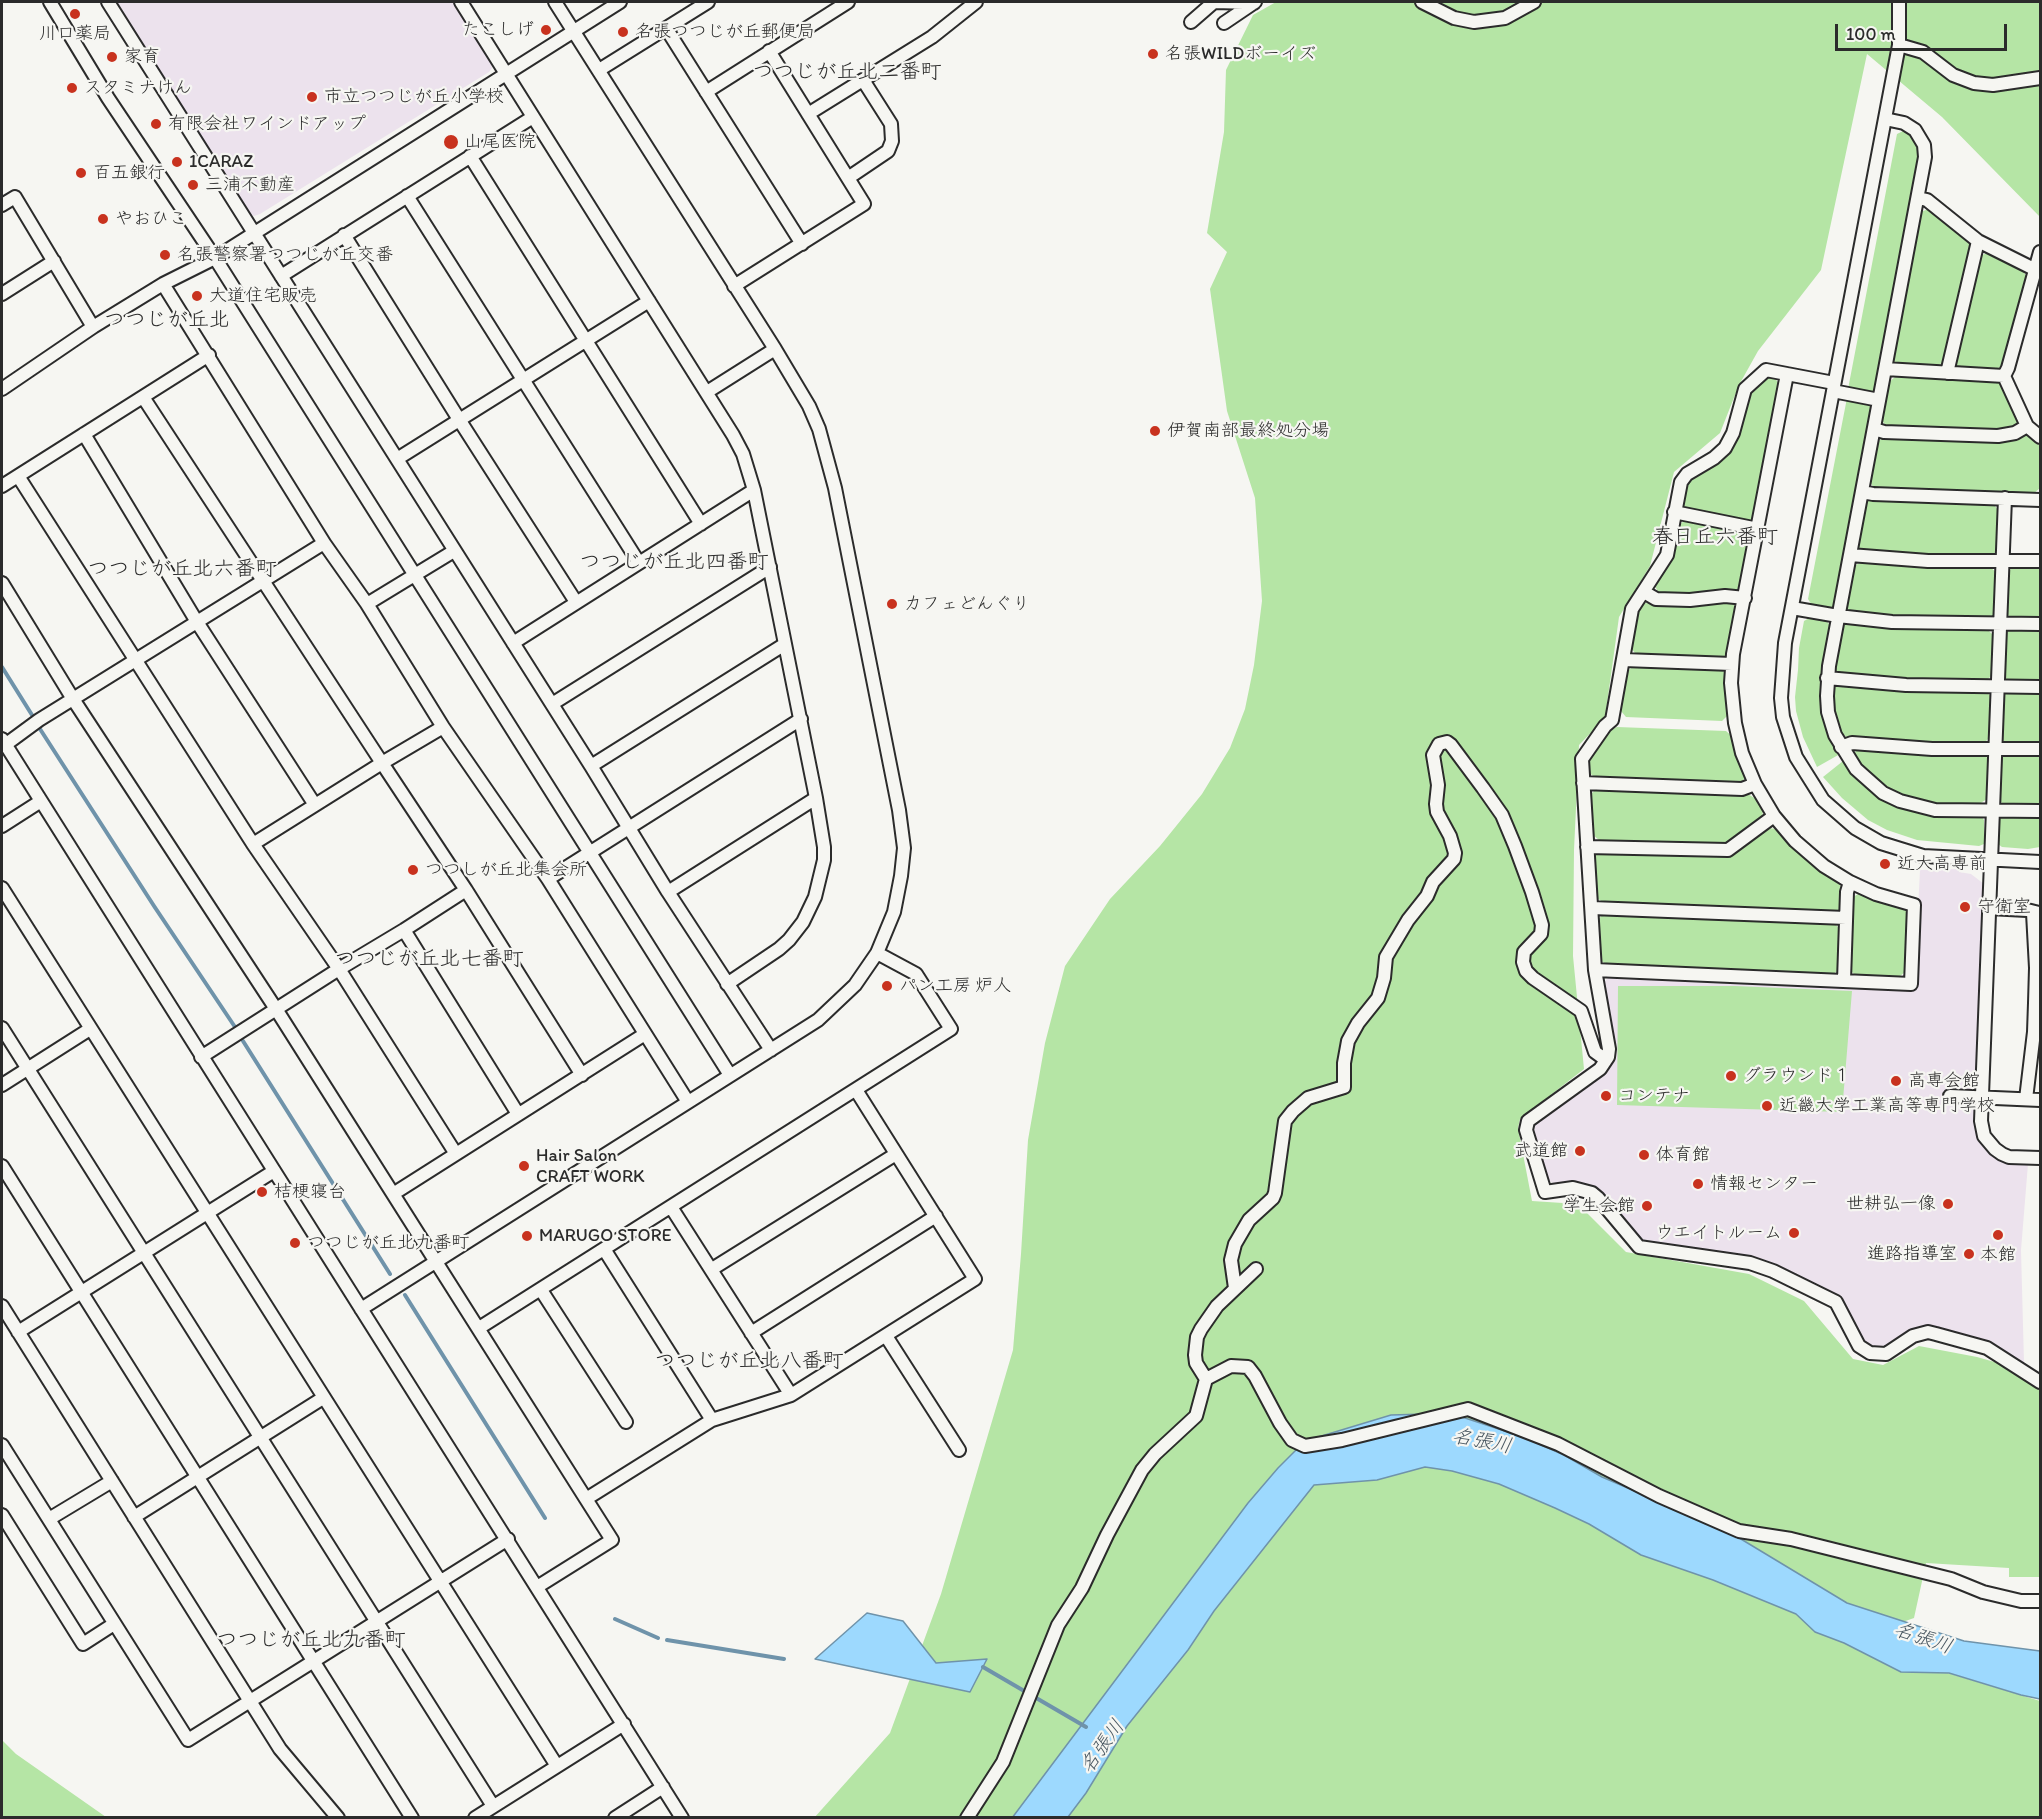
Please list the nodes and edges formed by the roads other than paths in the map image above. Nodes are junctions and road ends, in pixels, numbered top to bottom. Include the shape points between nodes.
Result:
1 (50, 2) edge
2 (108, 2) edge
3 (461, 2) edge
4 (555, 2) edge
5 (620, 2) edge
6 (708, 2) edge
7 (848, 2) edge
8 (976, 2) edge
9 (1254, 2) edge
10 (1422, 2) edge
11 (1534, 2) edge
12 (1899, 2) edge
13 (1191, 22) dead end
14 (1224, 23) dead end
15 (666, 28) junction
16 (573, 31) junction
17 (1899, 45) junction
18 (769, 51) junction
19 (599, 70) junction
20 (507, 74) junction
21 (2040, 78) edge
22 (863, 80) junction
23 (706, 92) junction
24 (808, 114) junction
25 (533, 117) junction
26 (1885, 119) junction
27 (470, 156) junction
28 (848, 178) junction
29 (407, 196) junction
30 (1918, 198) junction
31 (2, 205) edge
32 (254, 233) junction
33 (345, 235) junction
34 (1978, 241) junction
35 (802, 244) junction
36 (2040, 252) edge
37 (215, 258) junction
38 (54, 261) junction
39 (2036, 270) junction
40 (281, 276) junction
41 (162, 284) junction
42 (734, 286) junction
43 (2, 294) edge
44 (649, 301) junction
45 (93, 327) junction
46 (586, 341) junction
47 (775, 350) junction
48 (209, 355) junction
49 (1885, 369) junction
50 (1787, 374) junction
51 (1947, 374) junction
52 (2004, 376) junction
53 (523, 380) junction
54 (1834, 387) junction
55 (2, 389) edge
56 (707, 392) junction
57 (143, 397) junction
58 (1874, 399) dead end
59 (460, 421) junction
60 (2027, 426) junction
61 (1874, 429) junction
62 (84, 434) junction
63 (2040, 437) edge
64 (398, 459) junction
65 (18, 476) junction
66 (2, 486) edge
67 (754, 490) junction
68 (1862, 492) junction
69 (2005, 498) junction
70 (2040, 500) edge
71 (1674, 512) junction
72 (701, 524) junction
73 (1758, 529) junction
74 (324, 543) junction
75 (454, 551) junction
76 (1850, 555) junction
77 (2002, 561) junction
78 (2040, 561) edge
79 (639, 562) junction
80 (770, 567) junction
81 (415, 575) junction
82 (263, 580) junction
83 (2, 583) edge
84 (1644, 592) junction
85 (1745, 598) junction
86 (576, 602) junction
87 (367, 604) junction
88 (1792, 608) junction
89 (1838, 616) junction
90 (197, 622) junction
91 (2000, 623) junction
92 (2040, 624) edge
93 (513, 643) junction
94 (785, 644) junction
95 (134, 660) junction
96 (1624, 660) junction
97 (1732, 664) junction
98 (1827, 678) junction
99 (1998, 686) junction
100 (2040, 687) edge
101 (73, 699) junction
102 (552, 704) junction
103 (801, 719) junction
104 (443, 727) junction
105 (3, 742) edge
106 (1841, 747) junction
107 (1995, 748) junction
108 (2040, 749) edge
109 (382, 764) junction
110 (591, 766) junction
111 (1583, 783) junction
112 (1755, 784) junction
113 (816, 798) junction
114 (41, 801) junction
115 (315, 805) junction
116 (1993, 810) junction
117 (2040, 812) edge
118 (1774, 816) junction
119 (2, 826) edge
120 (629, 827) junction
121 (253, 844) junction
122 (1587, 846) junction
123 (590, 852) junction
124 (1990, 860) junction
125 (2040, 862) edge
126 (548, 879) junction
127 (1850, 882) junction
128 (2, 888) edge
129 (466, 890) junction
130 (668, 892) junction
131 (1592, 908) junction
132 (1989, 908) junction
133 (2037, 913) edge
134 (1846, 918) junction
135 (404, 930) junction
136 (878, 953) junction
137 (339, 969) junction
138 (1595, 970) junction
139 (1844, 980) junction
140 (727, 984) junction
141 (2038, 1003) edge
142 (276, 1009) junction
143 (2, 1028) edge
144 (90, 1029) junction
145 (645, 1034) junction
146 (771, 1050) junction
147 (201, 1057) junction
148 (1606, 1060) junction
149 (27, 1068) junction
150 (582, 1075) junction
151 (730, 1075) junction
152 (2, 1085) edge
153 (856, 1090) junction
154 (1950, 1096) dead end
155 (1982, 1098) junction
156 (2026, 1099) junction
157 (2040, 1100) edge
158 (688, 1102) junction
159 (518, 1114) junction
160 (456, 1154) junction
161 (896, 1154) junction
162 (2040, 1158) edge
163 (2, 1166) edge
164 (274, 1171) junction
165 (393, 1194) junction
166 (671, 1207) junction
167 (206, 1212) junction
168 (936, 1216) junction
169 (604, 1249) junction
170 (144, 1253) junction
171 (436, 1261) junction
172 (712, 1269) junction
173 (1256, 1269) dead end
174 (1235, 1288) junction
175 (542, 1290) junction
176 (81, 1293) junction
177 (2, 1306) edge
178 (361, 1309) junction
179 (478, 1328) junction
180 (18, 1332) junction
181 (751, 1333) junction
182 (886, 1336) junction
183 (1206, 1379) junction
184 (2040, 1382) edge
185 (791, 1395) junction
186 (323, 1398) junction
187 (712, 1420) junction
188 (626, 1422) dead end
189 (260, 1437) junction
190 (2, 1446) edge
191 (958, 1450) dead end
192 (197, 1477) junction
193 (112, 1481) junction
194 (586, 1499) junction
195 (2, 1515) edge
196 (134, 1517) junction
197 (49, 1520) junction
198 (508, 1539) junction
199 (440, 1582) junction
200 (537, 1587) junction
201 (2040, 1601) edge
202 (376, 1622) junction
203 (114, 1624) junction
204 (314, 1662) junction
205 (250, 1702) junction
206 (624, 1724) junction
207 (557, 1766) junction
208 (663, 1787) junction
209 (493, 1806) junction
210 (338, 1818) edge
211 (412, 1818) edge
212 (475, 1818) edge
213 (615, 1818) edge
214 (682, 1818) edge
215 (967, 1818) edge

1 - 37 street via 108,98
2 - 32 street
3 - 20 street
4 - 16 street
5 - 16 street
6 - 15 street
7 - 18 street
8 - 22 street via 932,37
9 - 13 street via 1214,2
9 - 14 street
10 - 11 street via 1454,18 1474,22 1505,18
12 - 17 street
15 - 19 street
15 - 23 street
16 - 19 street
16 - 20 street
17 - 21 street via 1923,52 1953,75 1974,84
17 - 26 street
18 - 23 street
18 - 24 street
19 - 42 street
20 - 25 street
20 - 32 street
22 - 24 street
22 - 28 street via 891,124 892,141 888,151
23 - 35 street
24 - 28 street
25 - 27 street
25 - 44 street
26 - 30 street via 1910,126 1922,140 1925,157
26 - 54 street
27 - 29 street
27 - 46 street
28 - 35 street via 864,204
29 - 33 street
29 - 53 street
30 - 34 street via 1927,200
30 - 49 street
31 - 38 street via 15,197
32 - 37 street
32 - 40 street
33 - 40 street
33 - 59 street
34 - 39 street
34 - 51 street
35 - 42 street
36 - 39 street
37 - 41 street
37 - 81 street
38 - 43 street
38 - 45 street
39 - 52 street
40 - 64 street
41 - 45 street
41 - 48 street
42 - 47 street
44 - 46 street
44 - 56 street
45 - 55 street
46 - 53 street
46 - 72 street
47 - 56 street
47 - 136 street via 809,406 828,459 899,810 904,848 901,876 894,912
48 - 57 street
48 - 74 street
49 - 51 street
49 - 61 street
50 - 54 street
50 - 71 street via 1766,370 1745,389 1729,441 1714,458 1684,478
50 - 73 street
51 - 52 street
52 - 60 street
53 - 59 street
53 - 79 street
54 - 58 street
54 - 88 street
56 - 67 street via 734,435
57 - 62 street
57 - 82 street
59 - 64 street
59 - 86 street
60 - 61 street via 2015,434 1998,436
60 - 63 street
61 - 68 street
62 - 65 street
62 - 90 street
64 - 75 street
65 - 66 street
65 - 95 street
67 - 72 street
67 - 80 street
68 - 69 street
68 - 76 street
69 - 70 street
69 - 77 street
71 - 73 street
71 - 84 street via 1667,555
72 - 79 street
73 - 85 street
74 - 82 street
74 - 87 street
75 - 81 street
75 - 93 street
76 - 77 street
76 - 89 street
77 - 78 street
77 - 91 street
79 - 86 street
80 - 94 street
80 - 102 street
81 - 87 street
81 - 123 street
82 - 90 street
82 - 109 street
83 - 101 street
84 - 85 street via 1656,599
84 - 96 street via 1632,609
85 - 97 street
86 - 93 street
87 - 104 street
88 - 89 street
88 - 124 street via 1785,643 1783,717 1796,757 1823,800 1855,828 1895,849 1923,856
89 - 91 street via 1909,623
89 - 98 street
90 - 95 street
90 - 115 street
91 - 92 street
91 - 99 street
93 - 102 street
94 - 103 street
94 - 110 street
95 - 101 street
95 - 121 street
96 - 97 street
96 - 111 street via 1612,720 1582,759
97 - 112 street via 1735,723
98 - 99 street via 1906,685
98 - 106 street via 1828,712
99 - 100 street
99 - 107 street
101 - 105 street
101 - 142 street
102 - 110 street
103 - 113 street
103 - 120 street
104 - 109 street
104 - 126 street
105 - 114 street
106 - 107 street via 1852,743 1932,749
106 - 116 street via 1863,776 1899,801 1935,810
107 - 108 street
107 - 116 street
109 - 115 street
109 - 129 street
110 - 120 street
111 - 112 street via 1742,789
111 - 122 street
112 - 118 street
113 - 130 street
113 - 140 street via 824,860 809,911 784,944
114 - 119 street
114 - 147 street
115 - 121 street
116 - 117 street
116 - 124 street
118 - 122 street via 1728,850
118 - 127 street via 1811,855
120 - 123 street
120 - 130 street
121 - 137 street
122 - 131 street
123 - 126 street
123 - 151 street
124 - 125 street
124 - 132 street
126 - 145 street
127 - 134 street
127 - 139 street via 1914,905 1911,984
128 - 144 street
129 - 135 street
129 - 150 street
130 - 140 street
131 - 134 street
131 - 138 street
132 - 133 street
132 - 155 street
133 - 141 street
134 - 139 street
135 - 137 street
135 - 159 street
136 - 146 street via 832,1009
136 - 153 street via 916,974 951,1029
137 - 142 street
137 - 160 street
138 - 139 street
138 - 148 street via 1609,1049
140 - 146 street
141 - 156 street
142 - 147 street
142 - 165 street
143 - 149 street
144 - 149 street
144 - 167 street
145 - 150 street
145 - 158 street
146 - 151 street
147 - 164 street
148 - 174 street via 1595,1052 1581,1011 1526,971 1524,952 1541,934 1542,925 1515,846 1502,815 1477,779 1448,742 1439,744 1433,756 1437,812 1450,836 1454,859 1432,882 1386,957 1378,998 1346,1046 1344,1087 1308,1098 1285,1121 1273,1198 1249,1220 1235,1244
148 - 184 street via 1600,1069 1528,1121 1526,1130 1545,1192 1573,1188 1592,1193 1639,1247 1750,1263 1826,1296 1836,1302 1859,1346 1870,1353 1886,1354 1913,1336 1928,1332 1987,1348
149 - 152 street
149 - 170 street
150 - 159 street
151 - 158 street
153 - 161 street
153 - 166 street
154 - 155 street
155 - 156 street
155 - 162 street via 1982,1129 1995,1149 2009,1156
156 - 157 street
158 - 171 street
159 - 160 street
160 - 165 street
161 - 168 street
161 - 172 street
163 - 176 street
164 - 167 street
164 - 178 street
165 - 171 street
166 - 169 street
166 - 172 street
167 - 170 street
167 - 186 street
168 - 181 street
168 - 182 street via 975,1279
169 - 175 street
169 - 187 street
170 - 176 street
170 - 189 street
171 - 178 street
171 - 179 street
172 - 181 street
173 - 174 street
174 - 183 street via 1204,1323 1197,1337 1196,1363
175 - 179 street
175 - 188 street
176 - 180 street
176 - 192 street
177 - 180 street
178 - 198 street
179 - 194 street
180 - 193 street
181 - 185 street
182 - 185 street
182 - 191 street
183 - 201 street via 1231,1366 1248,1367 1292,1440 1305,1446 1468,1410 1558,1444 1659,1496 1739,1531 1791,1539 1928,1573 1983,1593
183 - 215 street via 1196,1416 1142,1470 1082,1588 1058,1625 1003,1762
185 - 187 street
186 - 189 street
186 - 199 street
187 - 194 street
189 - 192 street
189 - 202 street
190 - 197 street
192 - 196 street
192 - 204 street
193 - 196 street
193 - 197 street
194 - 200 street via 612,1540
195 - 203 street via 83,1644
196 - 205 street
197 - 203 street
198 - 199 street
198 - 200 street
199 - 202 street
199 - 207 street
200 - 206 street
202 - 204 street
202 - 209 street
203 - 205 street via 188,1740
204 - 205 street
204 - 211 street
205 - 210 street via 280,1749
206 - 207 street
206 - 208 street
207 - 209 street
208 - 213 street
208 - 214 street
209 - 212 street

